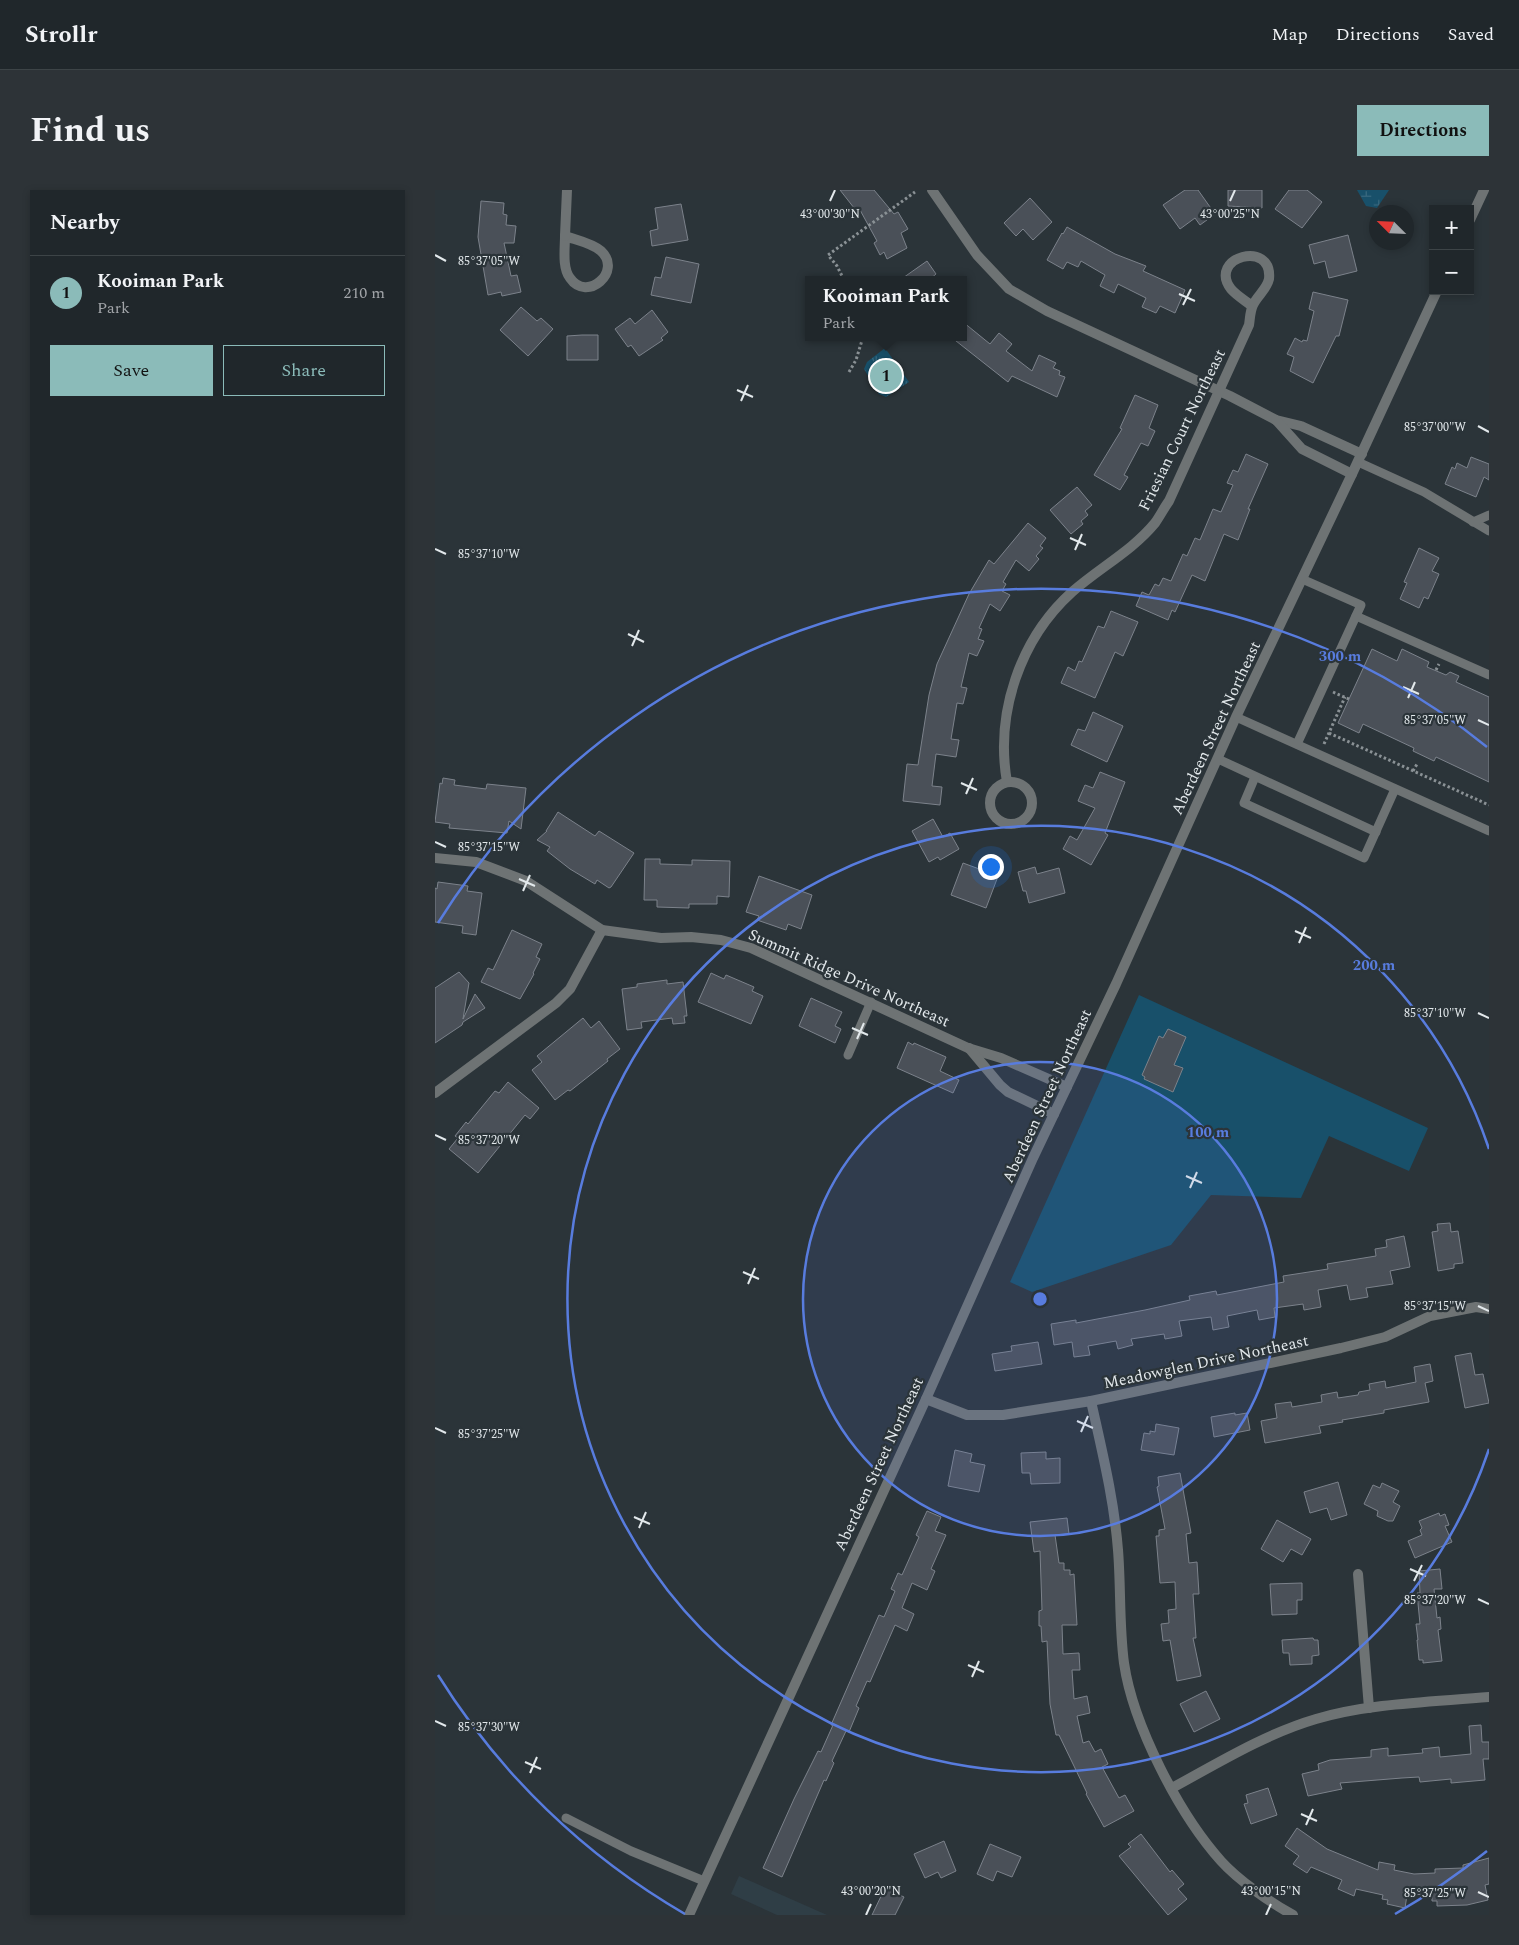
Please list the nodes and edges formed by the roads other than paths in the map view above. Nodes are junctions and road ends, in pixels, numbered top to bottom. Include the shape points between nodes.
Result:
1 (567, 190) edge
2 (932, 190) edge
3 (1484, 190) edge
4 (1474, 211) edge
5 (565, 236) junction
6 (1435, 295) edge
7 (1252, 306) junction
8 (1220, 391) junction
9 (1277, 420) junction
10 (1360, 458) junction
11 (1353, 474) junction
12 (1489, 514) edge
13 (1473, 522) junction
14 (1489, 531) edge
15 (1302, 578) junction
16 (1356, 616) junction
17 (1489, 675) edge
18 (1236, 717) junction
19 (1297, 744) junction
20 (1218, 759) junction
21 (1255, 777) junction
22 (1007, 782) junction
23 (1395, 789) junction
24 (1489, 831) edge
25 (1375, 832) junction
26 (435, 858) edge
27 (602, 930) junction
28 (871, 1002) junction
29 (968, 1048) junction
30 (848, 1055) dead end
31 (1067, 1087) junction
32 (435, 1093) edge
33 (1054, 1114) junction
34 (1489, 1309) edge
35 (926, 1400) junction
36 (1091, 1401) junction
37 (1358, 1574) dead end
38 (1489, 1697) edge
39 (1369, 1708) junction
40 (1172, 1788) junction
41 (566, 1818) dead end
42 (704, 1881) junction
43 (689, 1915) edge
44 (1293, 1915) edge

1 - 5 street
2 - 8 street via 977,255 1009,289 1047,311
3 - 4 street
5 - 5 street via 596,247 606,257 607,271 600,283 587,288 570,279
6 - 10 street, Aberdeen Street Northeast
7 - 7 street, Friesian Court Northeast via 1267,284 1268,271 1260,259 1247,255 1230,265 1227,278 1232,290
7 - 8 street, Friesian Court Northeast via 1249,324
8 - 9 street
8 - 22 street, Friesian Court Northeast via 1169,500 1155,522 1137,542 1072,592 1044,622 1022,662 1007,707 1003,759
9 - 10 street via 1301,426
9 - 11 street via 1302,448
10 - 11 street, Aberdeen Street Northeast
10 - 13 lane
11 - 15 street, Aberdeen Street Northeast
12 - 13 lane
13 - 14 lane
15 - 16 lane via 1361,605
15 - 18 street, Aberdeen Street Northeast
16 - 17 lane
16 - 19 lane
18 - 19 lane
18 - 20 street, Aberdeen Street Northeast
19 - 23 lane
20 - 21 lane
20 - 31 street, Aberdeen Street Northeast
21 - 25 lane
21 - 25 lane via 1244,803 1252,807 1364,858
22 - 22 street via 1020,783 1032,798 1031,812 1022,822 1015,824 1001,822 991,811 994,790
23 - 24 lane
23 - 25 lane
26 - 27 street, Summit Ridge Drive Northeast via 476,862 526,881
27 - 28 street, Summit Ridge Drive Northeast via 661,938 721,940 759,951
27 - 32 street via 575,981 557,1003
28 - 29 street, Summit Ridge Drive Northeast
28 - 30 lane
29 - 31 street, Summit Ridge Drive Northeast via 1001,1058
29 - 33 street, Summit Ridge Drive Northeast via 999,1086
31 - 33 street, Aberdeen Street Northeast
33 - 35 street, Aberdeen Street Northeast
34 - 36 street, Meadowglen Drive Northeast via 1476,1307 1430,1316 1385,1337
35 - 36 street, Meadowglen Drive Northeast via 957,1412 979,1416
35 - 42 street, Aberdeen Street Northeast
36 - 40 street via 1112,1500 1124,1664 1148,1741
37 - 39 street
38 - 39 street
39 - 40 street via 1316,1719 1279,1733
40 - 44 street via 1194,1827 1222,1863 1272,1904
41 - 42 lane via 631,1851
42 - 43 street, Aberdeen Street Northeast

